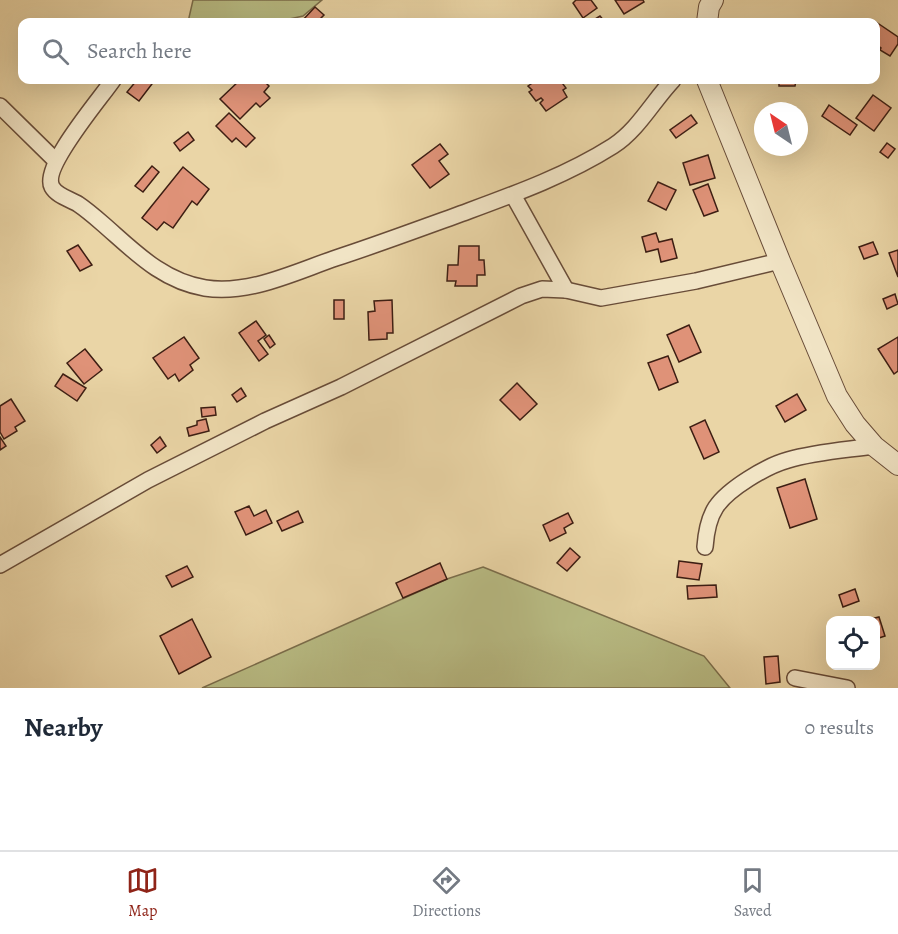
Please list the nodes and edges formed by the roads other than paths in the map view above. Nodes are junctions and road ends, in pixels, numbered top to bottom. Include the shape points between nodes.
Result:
1 (713, 0) edge
2 (708, 18) edge
3 (111, 84) edge
4 (670, 84) edge
5 (709, 84) edge
6 (0, 106) edge
7 (56, 161) junction
8 (513, 195) junction
9 (780, 261) junction
10 (566, 290) junction
11 (874, 446) junction
12 (898, 465) edge
13 (705, 547) dead end
14 (0, 565) edge
15 (795, 678) dead end
16 (847, 688) edge

1 - 2 street
3 - 7 street
4 - 8 street via 615,145
5 - 9 street
6 - 7 street
7 - 8 street via 50,179 60,194 78,204 165,275 205,288 255,285
8 - 10 street
9 - 10 street via 601,298
9 - 11 street via 837,396
10 - 14 street via 542,289 489,311 148,480
11 - 12 street
11 - 13 street via 787,460 759,473 716,507 707,526
15 - 16 street

